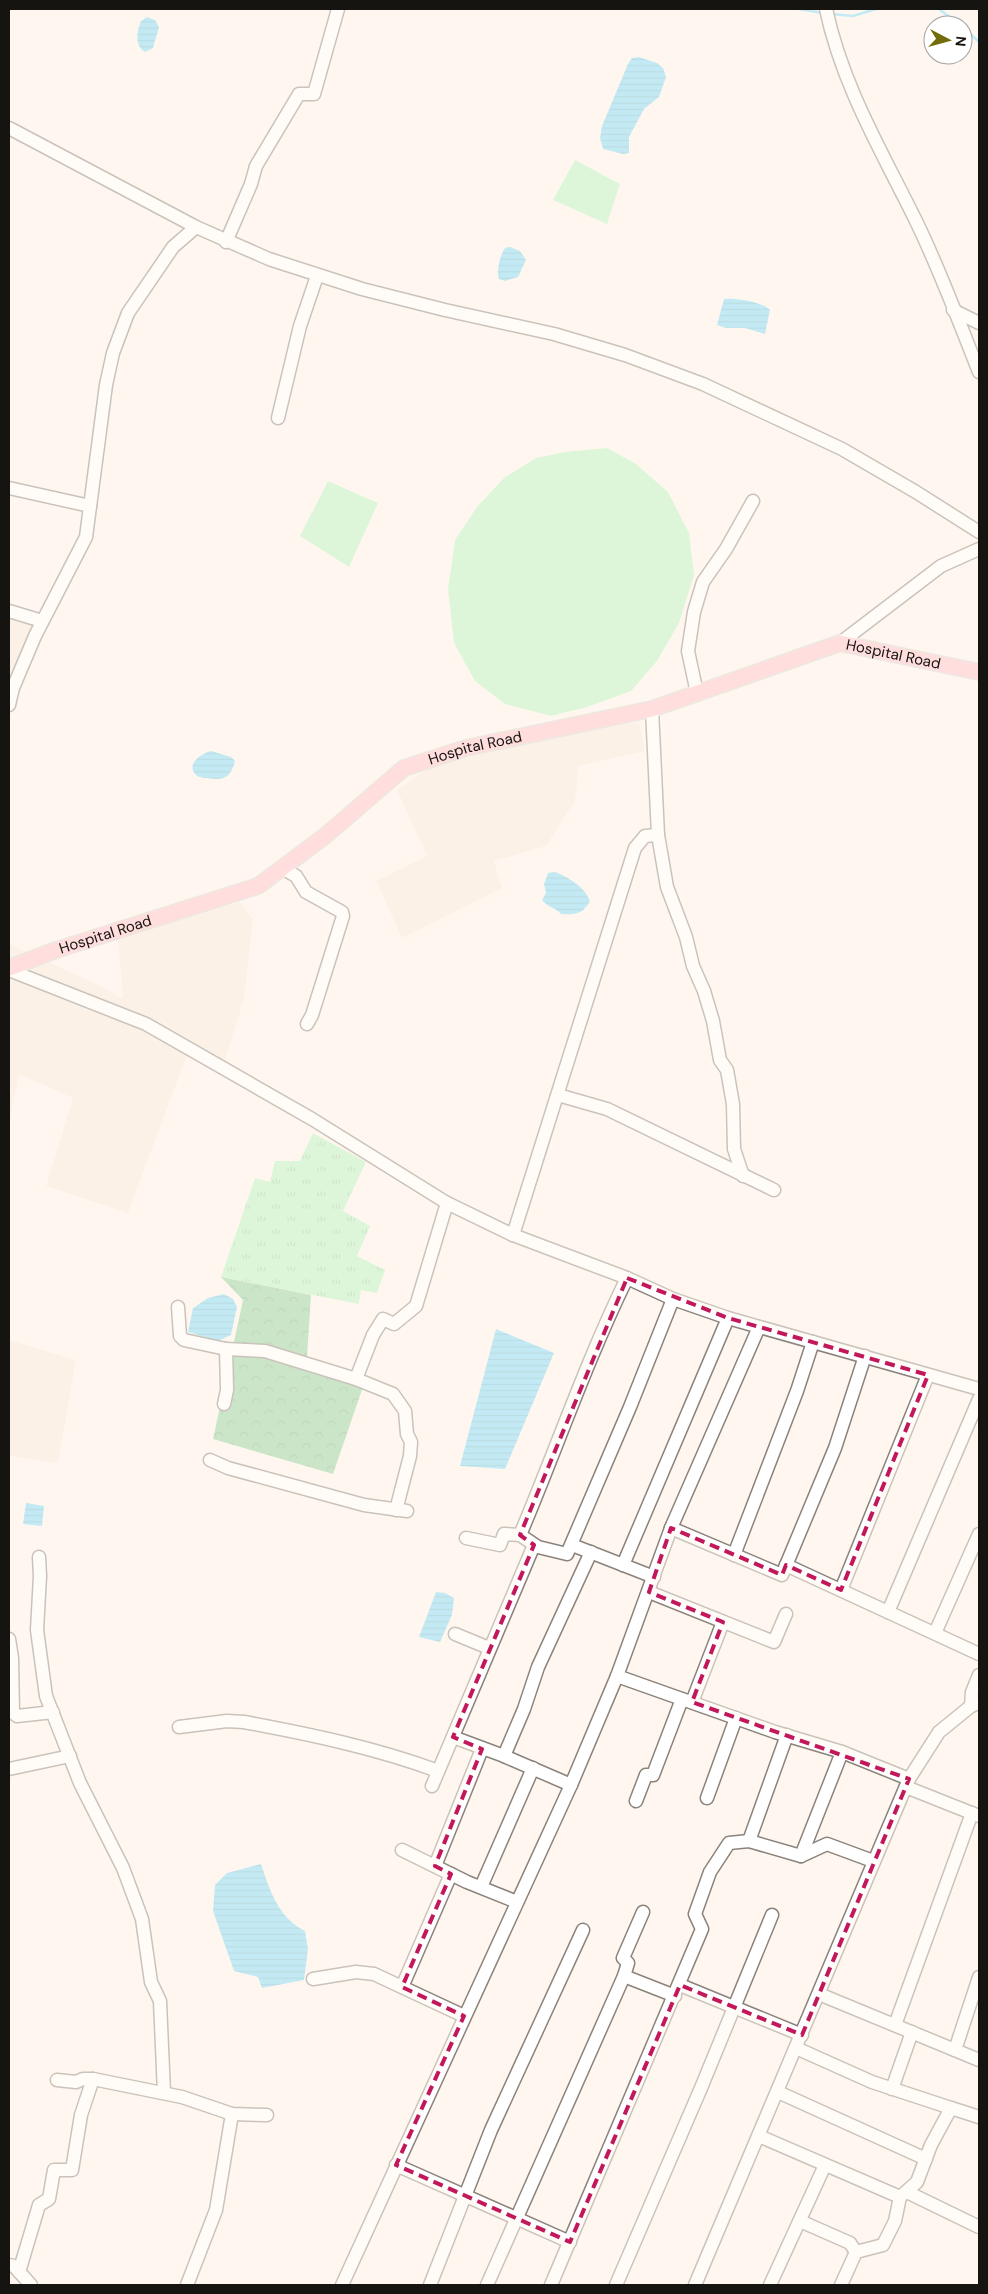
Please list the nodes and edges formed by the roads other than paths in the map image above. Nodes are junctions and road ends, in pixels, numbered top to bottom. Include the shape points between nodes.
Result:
1 (338, 9) edge
2 (827, 14) edge
3 (9, 128) edge
4 (196, 227) junction
5 (226, 242) junction
6 (317, 276) junction
7 (953, 310) junction
8 (979, 323) edge
9 (979, 372) edge
10 (278, 418) dead end
11 (9, 488) edge
12 (752, 501) dead end
13 (90, 506) junction
14 (979, 532) edge
15 (979, 549) edge
16 (9, 611) edge
17 (42, 621) junction
18 (840, 643) junction
19 (979, 672) edge
20 (697, 693) junction
21 (9, 705) edge
22 (652, 709) junction
23 (658, 835) junction
24 (282, 868) junction
25 (9, 969) edge
26 (307, 1024) dead end
27 (558, 1095) junction
28 (743, 1176) junction
29 (774, 1190) dead end
30 (447, 1203) junction
31 (513, 1235) junction
32 (626, 1278) junction
33 (673, 1299) junction
34 (178, 1307) dead end
35 (728, 1318) junction
36 (759, 1327) junction
37 (813, 1342) junction
38 (226, 1349) junction
39 (865, 1356) junction
40 (928, 1375) junction
41 (356, 1380) junction
42 (979, 1389) edge
43 (979, 1399) edge
44 (224, 1404) dead end
45 (210, 1460) dead end
46 (671, 1528) junction
47 (979, 1534) edge
48 (520, 1535) junction
49 (466, 1538) dead end
50 (534, 1544) junction
51 (572, 1544) junction
52 (591, 1552) junction
53 (734, 1555) junction
54 (39, 1557) dead end
55 (623, 1565) junction
56 (786, 1565) junction
57 (654, 1577) junction
58 (841, 1590) junction
59 (649, 1592) junction
60 (888, 1612) junction
61 (786, 1614) dead end
62 (723, 1622) junction
63 (935, 1633) junction
64 (455, 1634) dead end
65 (9, 1639) edge
66 (489, 1648) junction
67 (979, 1654) edge
68 (979, 1675) edge
69 (617, 1676) junction
70 (687, 1700) junction
71 (975, 1704) edge
72 (53, 1712) junction
73 (736, 1718) junction
74 (179, 1727) dead end
75 (787, 1735) junction
76 (453, 1737) junction
77 (482, 1748) junction
78 (842, 1752) junction
79 (70, 1756) junction
80 (504, 1756) junction
81 (534, 1768) junction
82 (9, 1769) edge
83 (438, 1771) junction
84 (908, 1783) junction
85 (571, 1785) junction
86 (432, 1786) dead end
87 (707, 1798) dead end
88 (636, 1801) dead end
89 (976, 1814) edge
90 (749, 1841) junction
91 (402, 1850) dead end
92 (801, 1856) junction
93 (873, 1861) junction
94 (435, 1866) junction
95 (451, 1874) junction
96 (481, 1887) junction
97 (517, 1902) junction
98 (643, 1912) dead end
99 (772, 1915) dead end
100 (582, 1930) dead end
101 (624, 1976) junction
102 (979, 1977) edge
103 (313, 1979) dead end
104 (402, 1987) junction
105 (677, 1991) junction
106 (819, 1994) junction
107 (734, 2007) junction
108 (464, 2016) junction
109 (895, 2025) junction
110 (912, 2032) junction
111 (802, 2035) junction
112 (796, 2048) junction
113 (955, 2050) junction
114 (979, 2060) edge
115 (93, 2079) junction
116 (57, 2080) dead end
117 (892, 2089) junction
118 (778, 2092) junction
119 (164, 2093) junction
120 (951, 2108) junction
121 (232, 2114) junction
122 (267, 2115) dead end
123 (979, 2117) edge
124 (759, 2136) junction
125 (926, 2159) junction
126 (396, 2165) junction
127 (825, 2165) junction
128 (904, 2195) junction
129 (465, 2196) junction
130 (516, 2218) junction
131 (800, 2221) junction
132 (979, 2227) edge
133 (570, 2242) junction
134 (856, 2252) junction
135 (14, 2268) edge
136 (31, 2285) edge
137 (187, 2285) edge
138 (342, 2285) edge
139 (430, 2285) edge
140 (487, 2285) edge
141 (551, 2285) edge
142 (616, 2285) edge
143 (695, 2285) edge
144 (770, 2285) edge
145 (841, 2285) edge

1 - 5 street via 314,94 299,94 256,166
2 - 7 street via 859,110 917,224
3 - 4 street
4 - 5 street
4 - 13 street via 173,247 128,313 113,353 106,385
5 - 6 street
6 - 10 street via 300,326
6 - 14 street via 445,310 554,334 671,372 842,449
7 - 8 street
7 - 9 street
11 - 13 street
12 - 20 street via 726,549 703,582 694,612 688,651
13 - 17 street via 86,537
15 - 18 street via 941,566
16 - 17 street
17 - 21 street
18 - 19 main road, Hospital Road
18 - 20 main road, Hospital Road
20 - 22 main road, Hospital Road
22 - 23 street
22 - 24 main road, Hospital Road via 466,748 404,768
23 - 27 street via 645,836 635,848
23 - 28 street via 667,887 704,990 720,1060 727,1070 733,1104 734,1149
24 - 25 main road, Hospital Road via 258,886 56,950
24 - 26 street via 296,876 306,892 342,912 343,916
25 - 30 street via 146,1024 312,1119
27 - 28 street via 608,1109
27 - 31 street
28 - 29 street
30 - 31 street
30 - 41 street via 416,1306 394,1324 382,1319
31 - 32 street
32 - 33 street
32 - 48 street via 589,1360
33 - 35 street
33 - 51 street
34 - 38 street via 180,1336 184,1340
35 - 36 street
35 - 55 street
36 - 37 street
36 - 46 street
37 - 39 street
37 - 53 street
38 - 41 street via 265,1351
38 - 44 street
39 - 40 street
39 - 56 street via 835,1448
40 - 42 street
40 - 58 street
41 - 45 street via 393,1394 406,1416 411,1442 401,1510 364,1505 228,1468
43 - 60 street
46 - 53 street
46 - 57 street
47 - 63 street
48 - 49 street via 504,1534 500,1545
48 - 50 street
50 - 51 street via 567,1554
50 - 66 street
51 - 52 street
52 - 55 street
52 - 80 street via 538,1667
53 - 56 street via 782,1575
54 - 72 street via 37,1630 46,1696
55 - 57 street
56 - 58 street
57 - 59 street
58 - 60 street
59 - 62 street
59 - 69 street
60 - 63 street
61 - 62 street via 774,1642
62 - 70 street
63 - 67 street
64 - 66 street
65 - 72 street via 13,1713 17,1716
66 - 76 street
68 - 71 street via 972,1692
69 - 70 street
69 - 85 street
70 - 73 street
70 - 88 street via 653,1775 646,1775
71 - 84 street via 940,1732
72 - 79 street
73 - 75 street
73 - 87 street
74 - 83 street via 244,1722 340,1742
75 - 78 street
75 - 90 street
76 - 77 street
76 - 83 street
77 - 80 street
77 - 94 street
78 - 84 street
78 - 92 street
79 - 82 street
79 - 119 street via 97,1821 123,1868 142,1919 151,1982 160,2001
80 - 81 street
81 - 85 street
81 - 96 street
83 - 86 street
84 - 89 street
84 - 93 street
85 - 97 street
89 - 109 street
90 - 92 street
90 - 105 street via 730,1843 710,1872 695,1914 702,1929
91 - 94 street
92 - 93 street via 827,1844
93 - 106 street
94 - 95 street
95 - 96 street
95 - 104 street
96 - 97 street
97 - 108 street
98 - 101 street via 624,1958 628,1963
99 - 107 street
100 - 129 street via 491,2130
101 - 105 street
101 - 130 street
102 - 113 street
103 - 104 street via 356,1972 374,1974
104 - 108 street
105 - 107 street
105 - 133 street
106 - 109 street
106 - 111 street
107 - 111 street
107 - 142 street
108 - 126 street
109 - 110 street
110 - 113 street
110 - 117 street
111 - 112 street
112 - 117 street
112 - 118 street
113 - 114 street
115 - 116 street via 76,2082
115 - 119 street
115 - 135 street via 81,2115 72,2170 54,2170 49,2199 38,2205
117 - 120 street
118 - 124 street
118 - 125 street
119 - 121 street
120 - 123 street
120 - 125 street
121 - 122 street
121 - 137 street via 216,2210
124 - 127 street
124 - 143 street
125 - 128 street via 917,2182
126 - 129 street
126 - 138 street
127 - 128 street
127 - 131 street
128 - 132 street
128 - 134 street via 883,2245
129 - 130 street
129 - 139 street
130 - 133 street
130 - 140 street
131 - 134 street via 850,2243
131 - 144 street
133 - 141 street
134 - 145 street
135 - 136 street

